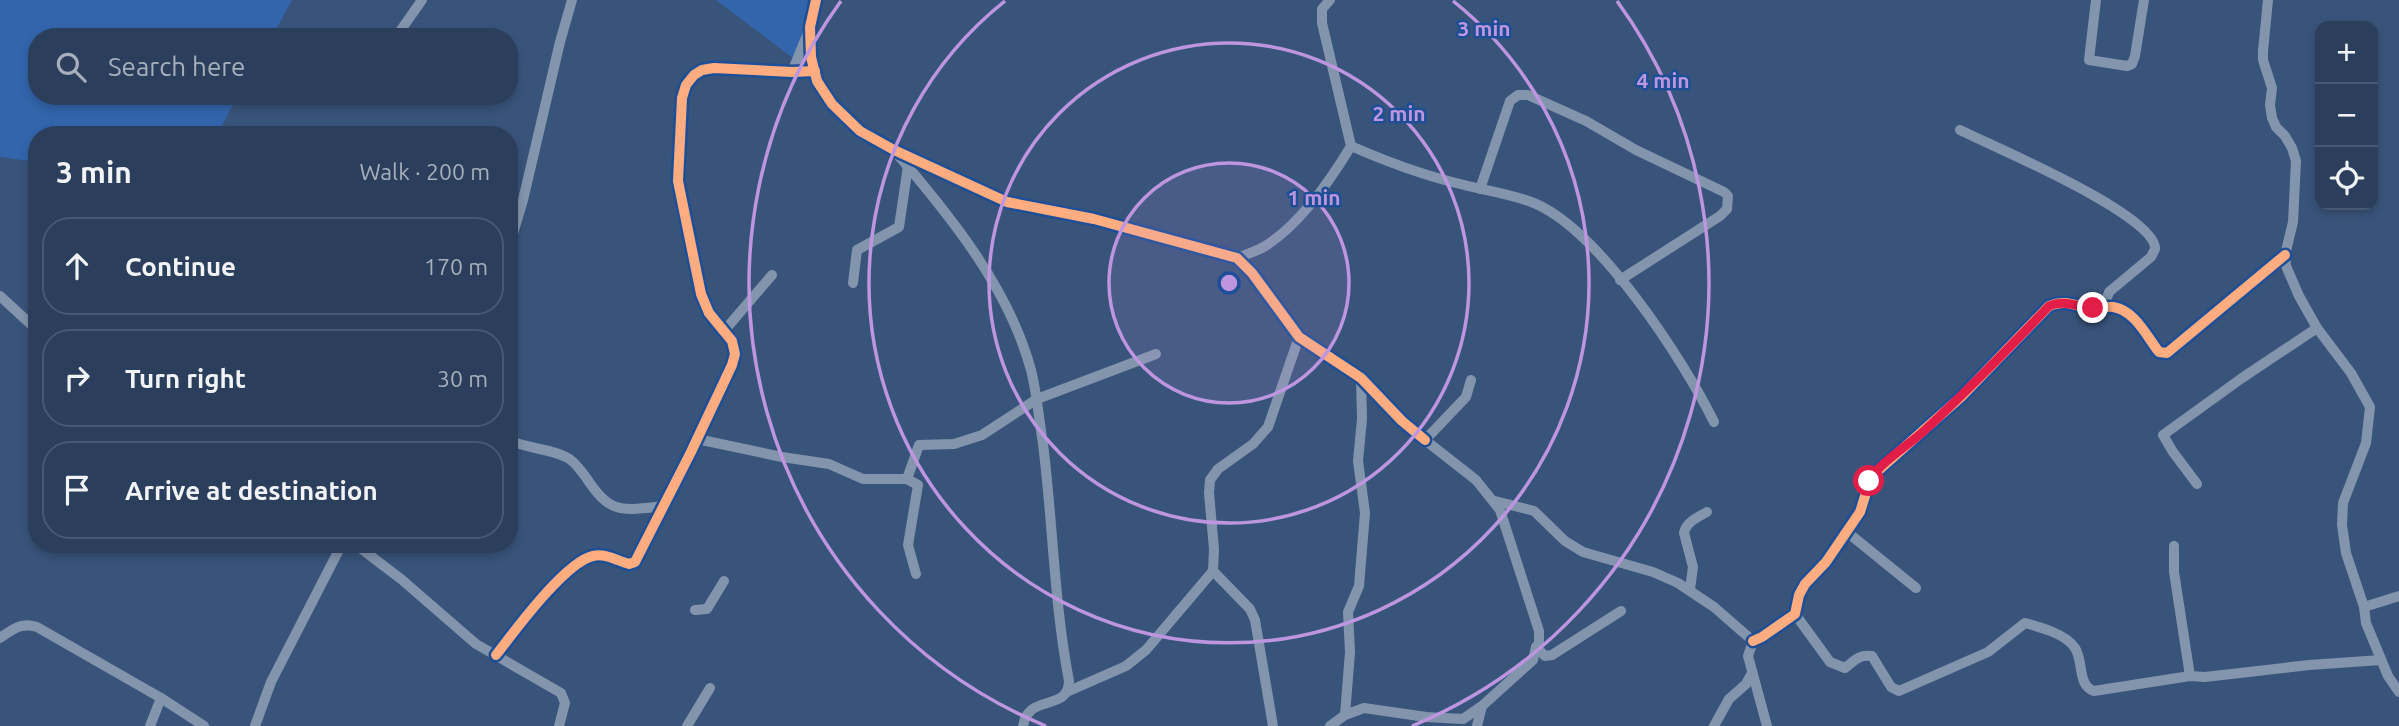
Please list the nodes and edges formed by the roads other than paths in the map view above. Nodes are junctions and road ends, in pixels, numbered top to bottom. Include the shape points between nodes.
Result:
1 (422, 0) edge
2 (572, 0) edge
3 (816, 0) edge
4 (1329, 0) edge
5 (2096, 0) edge
6 (2144, 0) edge
7 (2268, 0) edge
8 (810, 27) junction
9 (402, 28) edge
10 (815, 71) junction
11 (792, 72) junction
12 (1960, 130) dead end
13 (1351, 146) junction
14 (894, 150) junction
15 (908, 166) junction
16 (1480, 189) junction
17 (518, 217) edge
18 (2285, 256) junction
19 (1237, 258) junction
20 (772, 275) dead end
21 (1620, 280) junction
22 (853, 282) dead end
23 (0, 296) edge
24 (2104, 307) junction
25 (28, 322) edge
26 (2317, 328) junction
27 (724, 331) junction
28 (1298, 337) junction
29 (1156, 354) dead end
30 (1361, 378) junction
31 (1471, 380) dead end
32 (1037, 398) junction
33 (1714, 422) dead end
34 (697, 439) junction
35 (1425, 440) junction
36 (518, 445) edge
37 (907, 479) junction
38 (2197, 484) dead end
39 (1495, 501) junction
40 (663, 506) junction
41 (1707, 512) dead end
42 (1847, 532) junction
43 (2174, 546) dead end
44 (337, 553) edge
45 (367, 553) edge
46 (1213, 571) junction
47 (916, 574) dead end
48 (724, 581) dead end
49 (1916, 588) dead end
50 (1690, 589) junction
51 (2399, 596) edge
52 (2364, 607) junction
53 (695, 610) dead end
54 (1621, 611) dead end
55 (1795, 614) junction
56 (0, 638) edge
57 (1753, 641) junction
58 (1536, 647) junction
59 (496, 655) junction
60 (2381, 660) junction
61 (1752, 673) junction
62 (2190, 676) junction
63 (710, 688) dead end
64 (1069, 691) junction
65 (2399, 692) edge
66 (161, 698) junction
67 (1482, 706) junction
68 (1345, 715) junction
69 (150, 726) edge
70 (204, 726) edge
71 (255, 726) edge
72 (559, 726) edge
73 (687, 726) edge
74 (1023, 726) edge
75 (1273, 726) edge
76 (1330, 726) edge
77 (1477, 726) edge
78 (1714, 726) edge
79 (1767, 726) edge

1 - 9 street
2 - 17 street
3 - 8 street
4 - 13 street via 1322,9 1322,23
5 - 6 street via 2089,60 2127,66 2135,56
7 - 18 street via 2263,51 2272,88 2270,110 2296,161 2293,222
8 - 10 street
8 - 11 street
10 - 11 street
10 - 14 street via 842,116
11 - 27 street via 702,70 686,85 682,99 681,204 701,294
12 - 24 street via 2112,205 2156,244 2154,253 2109,292
13 - 16 street
13 - 19 street via 1330,179 1287,228 1266,246
14 - 15 street
14 - 19 street via 1007,202 1121,225
15 - 22 street via 899,227 857,250
15 - 32 street via 942,206 996,288 1031,370
16 - 21 street via 1545,208 1581,236
16 - 21 street via 1510,101 1528,94 1728,196 1727,209 1720,216
18 - 24 street via 2166,353 2157,350 2124,311
18 - 26 street
19 - 28 street
20 - 27 street
21 - 33 street via 1684,368
23 - 25 street
24 - 42 street via 2067,302 2049,306 1961,397 1876,471
26 - 38 street via 2163,435
26 - 52 street via 2370,407 2366,443 2342,512 2346,554
27 - 34 street via 735,354
28 - 30 street
28 - 46 street via 1268,427 1210,480
29 - 32 street
30 - 35 street
30 - 68 street via 1358,461 1365,513 1359,586 1348,612
31 - 35 street via 1466,397
32 - 37 street via 982,435 954,443 919,445
32 - 64 street
34 - 37 street via 829,464 863,479
34 - 40 street
35 - 39 street
36 - 40 street via 574,462 598,496 611,505 632,509
37 - 47 street via 918,485 908,545
39 - 50 street via 1534,511 1574,548 1653,572
39 - 58 street via 1507,525 1539,631
40 - 59 street via 635,562 625,564 603,555 587,558 550,588
41 - 50 street via 1685,527 1693,567
42 - 49 street
42 - 55 street via 1805,584
43 - 62 street
44 - 71 street via 271,682
45 - 59 street via 476,644
46 - 64 street via 1146,650 1126,666
46 - 75 street via 1251,609
48 - 53 street via 708,610
50 - 57 street
51 - 52 street
52 - 60 street
54 - 58 street via 1556,654 1545,656
55 - 57 street
55 - 62 street via 1830,662 1846,668 1854,659 1872,656 1891,687 1899,691 1987,652 2025,623 2060,635 2074,646 2087,689
56 - 66 street via 15,627 37,627
57 - 61 street via 1748,656
58 - 67 street via 1533,660
59 - 72 street via 561,693 565,703
60 - 62 street
60 - 65 street
61 - 78 street via 1729,699
61 - 79 street
63 - 73 street
64 - 74 street via 1060,700 1031,709
66 - 69 street
66 - 70 street
67 - 68 street via 1463,719 1364,708
67 - 77 street
68 - 76 street

